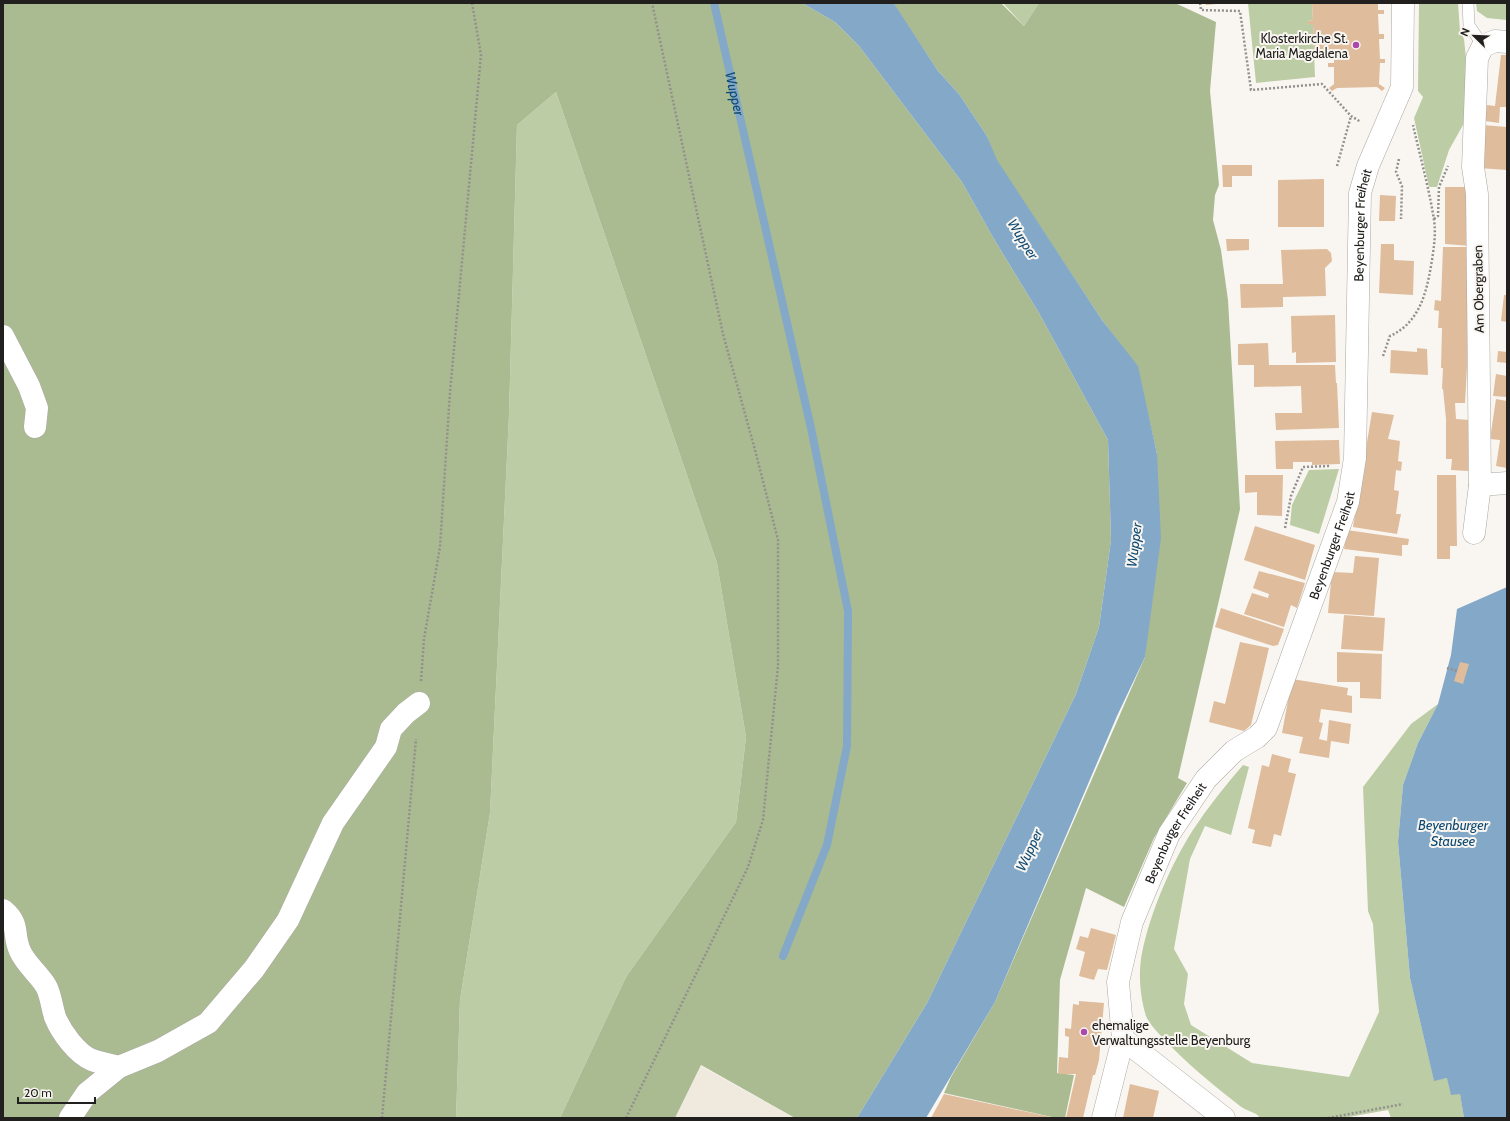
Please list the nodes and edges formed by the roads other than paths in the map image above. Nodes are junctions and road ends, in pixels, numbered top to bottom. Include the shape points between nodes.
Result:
1 (1402, 3) edge
2 (1468, 3) edge
3 (1507, 42) edge
4 (1483, 46) junction
5 (3, 336) edge
6 (35, 428) dead end
7 (1507, 483) edge
8 (1480, 486) junction
9 (1474, 533) dead end
10 (419, 703) road end
11 (3, 910) edge
12 (1123, 1039) junction
13 (119, 1067) junction
14 (70, 1118) edge
15 (1103, 1118) edge
16 (1224, 1118) edge

1 - 12 street, Beyenburger Freiheit via 1402,87 1381,133 1360,193 1354,465 1348,502 1266,728 1257,737 1234,751 1206,780 1169,834 1132,922 1118,982
2 - 4 lane via 1469,25
3 - 4 street via 1495,41
4 - 8 street, Am Obergraben via 1477,58 1473,167 1477,194
5 - 6 street via 29,386 37,408
7 - 8 street
8 - 9 street, Am Obergraben
10 - 13 street via 391,728 386,747 333,823 288,920 254,969 208,1023 158,1051
11 - 13 street via 11,917 17,931 19,949 26,962 46,986 56,1018 76,1049 91,1060
12 - 15 street, Beyenburger Freiheit
12 - 16 street
13 - 14 street via 88,1093

